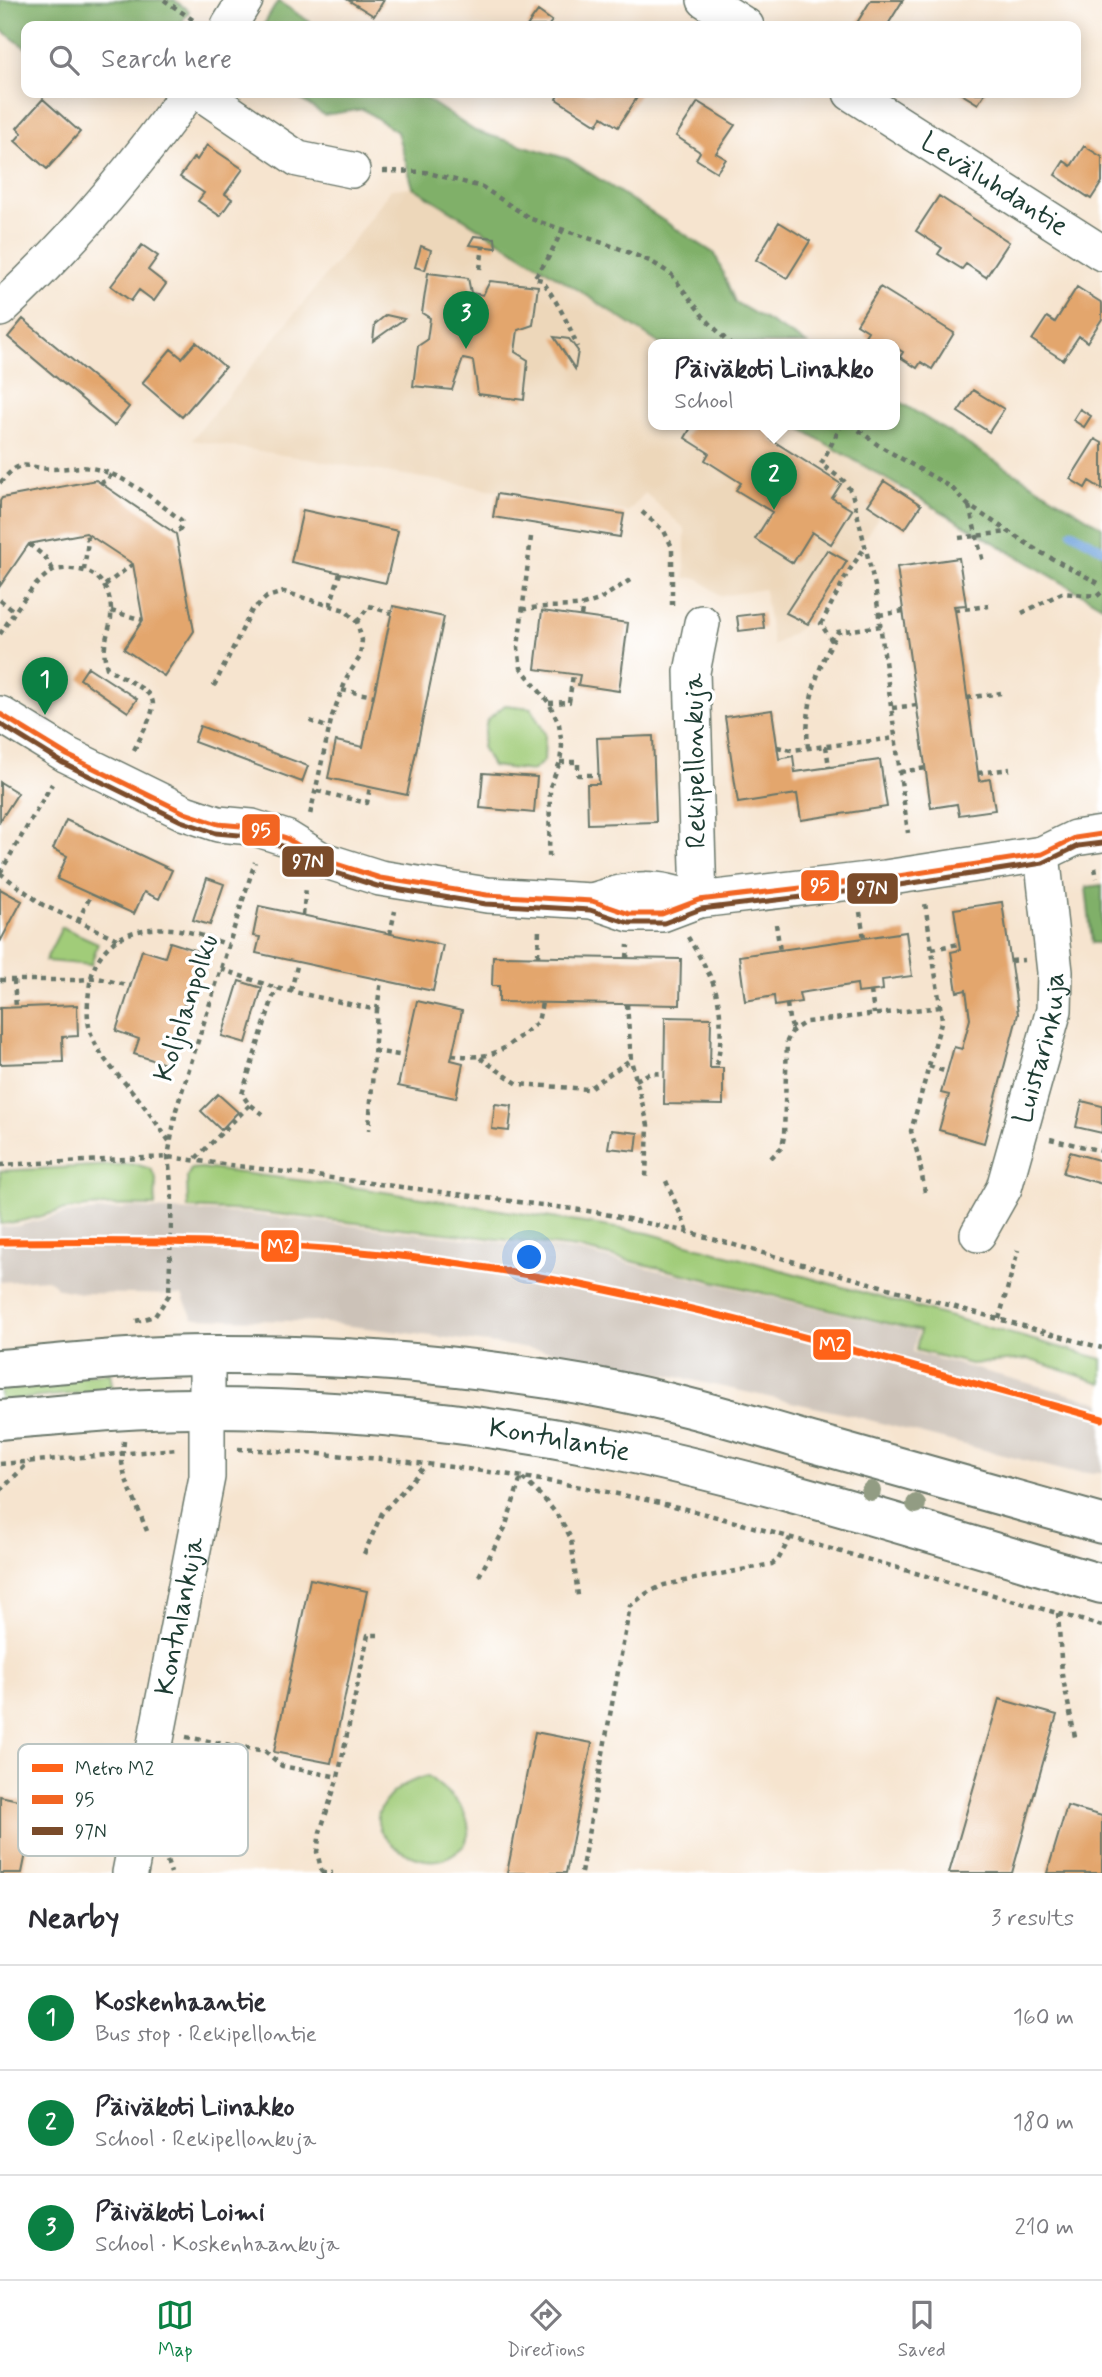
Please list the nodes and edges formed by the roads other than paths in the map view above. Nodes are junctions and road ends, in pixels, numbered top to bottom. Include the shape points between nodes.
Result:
1 (245, 0) edge
2 (705, 0) edge
3 (217, 21) edge
4 (738, 21) edge
5 (184, 98) edge
6 (208, 98) edge
7 (859, 98) edge
8 (352, 170) road end
9 (1102, 253) edge
10 (0, 309) edge
11 (687, 618) road end
12 (0, 714) edge
13 (1102, 834) edge
14 (1042, 854) junction
15 (1102, 859) edge
16 (692, 916) junction
17 (978, 1234) dead end
18 (207, 1354) junction
19 (0, 1369) edge
20 (208, 1408) junction
21 (0, 1420) edge
22 (1102, 1524) edge
23 (1102, 1584) edge
24 (155, 1744) edge

1 - 3 street
2 - 4 street
5 - 10 street via 100,208
6 - 8 street via 299,159
7 - 9 street, Leväluhdantie
11 - 16 street, Rekipellonkuja via 692,672
12 - 16 street via 67,755 185,813 286,838 313,874 380,877 487,895 592,901 630,889 662,889
13 - 14 street via 1075,838
14 - 15 street via 1078,862
14 - 16 street via 885,878
14 - 17 street, Luistarinkuja via 1055,972 1054,1010 1004,1188
18 - 19 main road, Kontulantie
18 - 20 street, Kontulankuja
18 - 22 main road, Kontulantie via 428,1364 598,1387 771,1430
20 - 21 main road, Kontulantie
20 - 23 main road, Kontulantie via 430,1421 600,1447 762,1486
20 - 24 street, Kontulankuja via 207,1477

